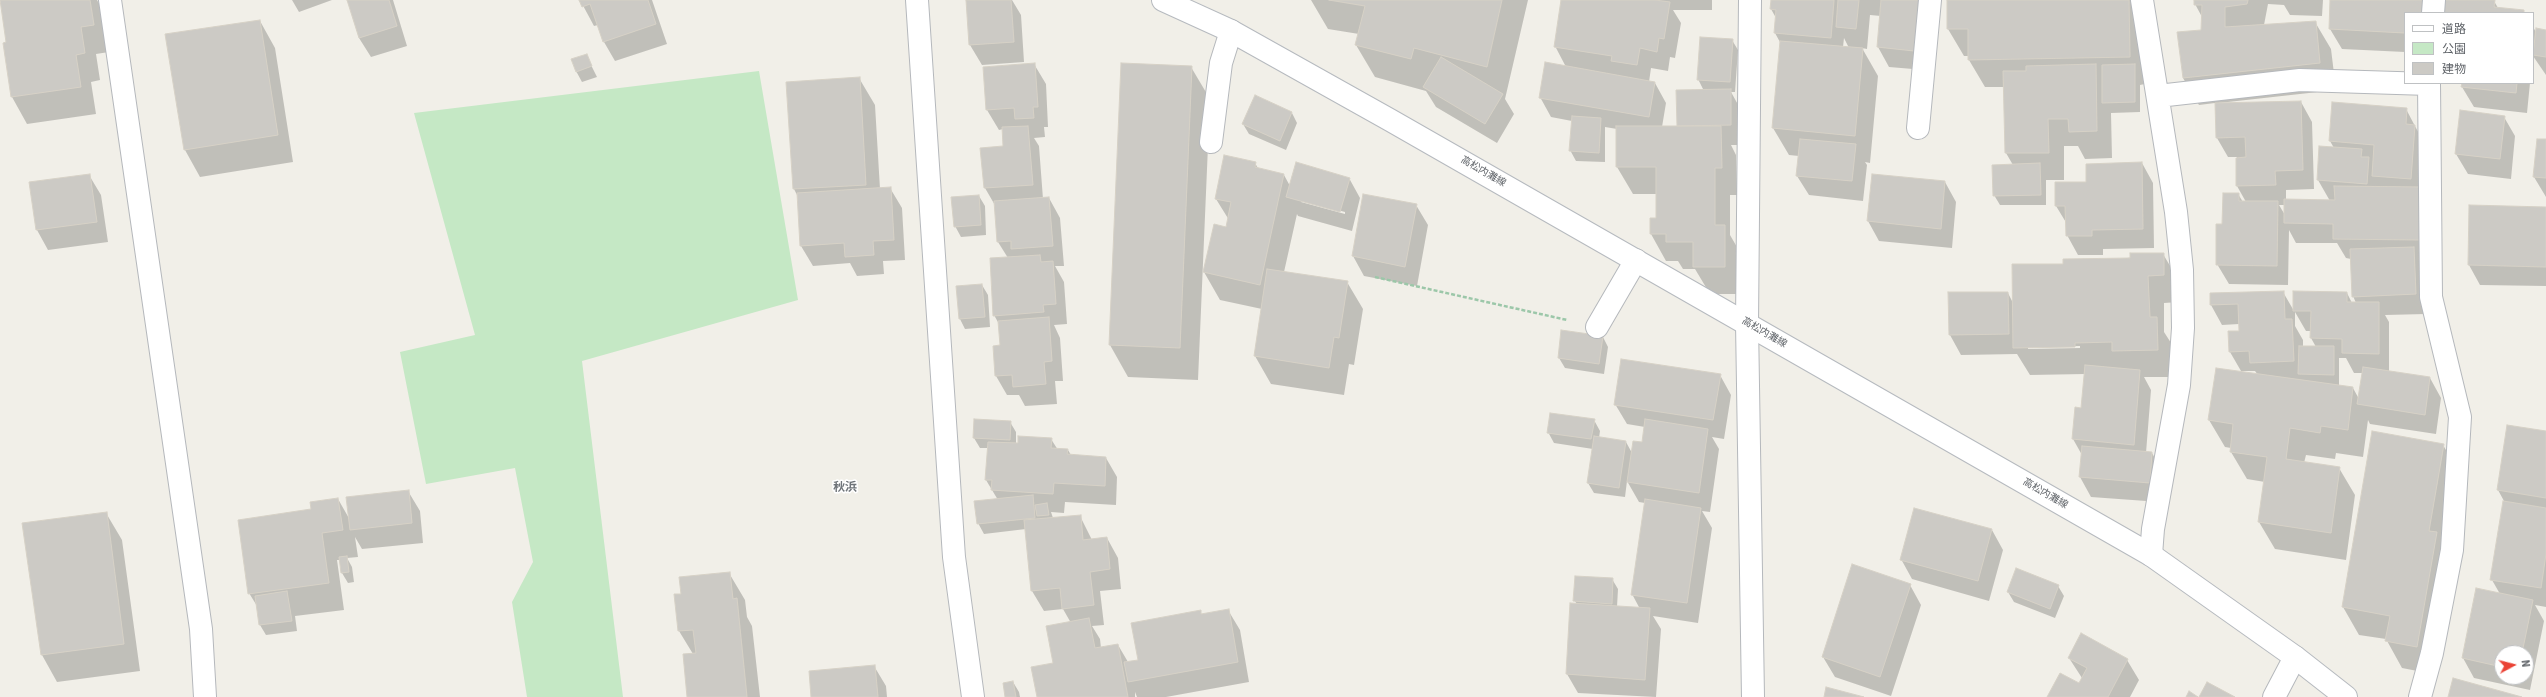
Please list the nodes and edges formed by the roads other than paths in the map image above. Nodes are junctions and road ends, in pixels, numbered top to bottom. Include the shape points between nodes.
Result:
1 (110, 0) edge
2 (917, 0) edge
3 (1163, 0) edge
4 (1750, 0) edge
5 (1930, 0) edge
6 (2142, 0) edge
7 (2434, 0) edge
8 (2433, 12) edge
9 (1231, 31) junction
10 (2404, 82) edge
11 (2429, 84) edge
12 (2158, 96) junction
13 (1918, 128) dead end
14 (1211, 142) dead end
15 (1636, 260) junction
16 (1747, 323) junction
17 (1597, 327) road end
18 (2151, 555) junction
19 (2295, 656) junction
20 (205, 697) edge
21 (974, 697) edge
22 (1753, 697) edge
23 (2274, 697) edge
24 (2346, 697) edge
25 (2420, 697) edge

1 - 20 street via 201,629
2 - 21 street via 954,557
3 - 9 street, 高松内灘線
4 - 16 street
5 - 13 street
6 - 12 street
7 - 8 street
9 - 14 street via 1221,63
9 - 15 street, 高松内灘線
10 - 12 street via 2300,80
11 - 25 street via 2431,297 2460,417 2452,550 2432,653
12 - 18 street via 2177,220 2182,270 2183,328 2179,385 2153,529
15 - 16 street, 高松内灘線
15 - 17 street
16 - 18 street, 高松内灘線
16 - 22 street
18 - 19 street, 高松内灘線
19 - 23 street
19 - 24 street, 高松内灘線

